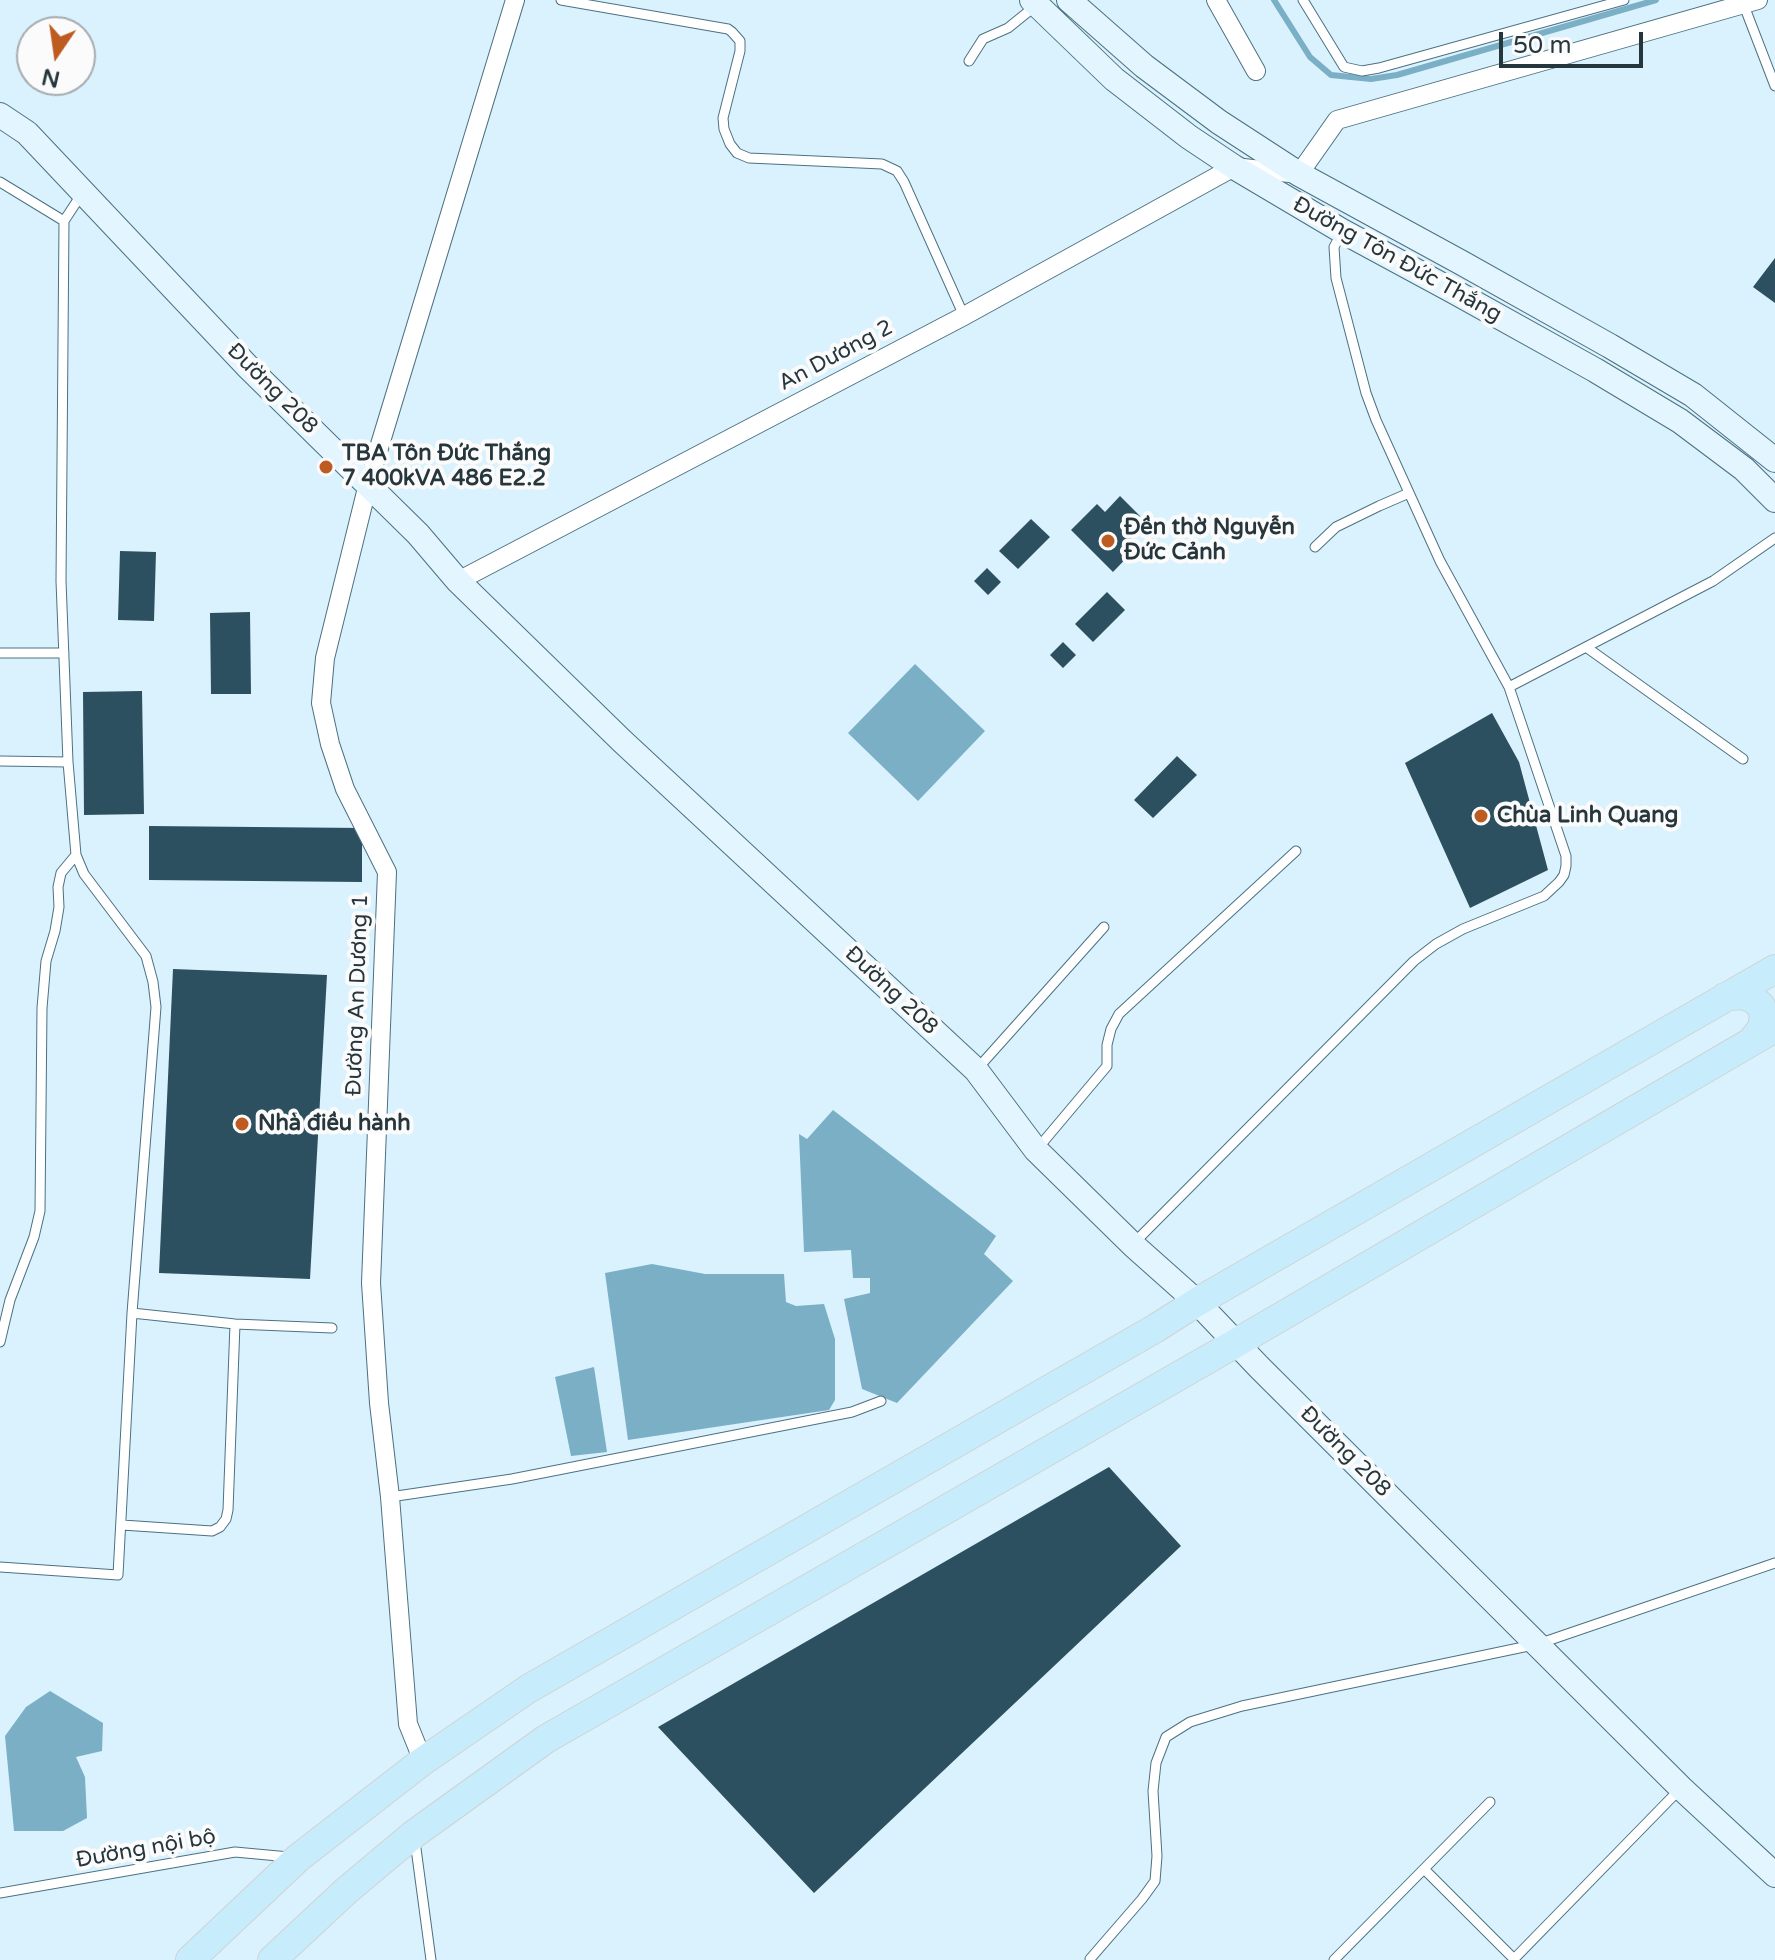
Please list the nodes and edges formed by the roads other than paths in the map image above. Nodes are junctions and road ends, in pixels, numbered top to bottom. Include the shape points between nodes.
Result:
1 (515, 0) edge
2 (561, 0) edge
3 (1069, 0) edge
4 (1216, 0) edge
5 (1303, 0) edge
6 (1624, 0) edge
7 (1748, 1) edge
8 (1034, 2) edge
9 (969, 61) dead end
10 (1256, 71) dead end
11 (1775, 86) edge
12 (0, 115) edge
13 (1234, 167) junction
14 (1299, 174) junction
15 (0, 182) edge
16 (83, 192) junction
17 (64, 221) junction
18 (1342, 231) junction
19 (964, 316) junction
20 (1775, 460) edge
21 (368, 484) junction
22 (1409, 493) junction
23 (1775, 500) edge
24 (1775, 538) edge
25 (1315, 547) dead end
26 (458, 581) junction
27 (1586, 647) junction
28 (0, 653) edge
29 (64, 653) junction
30 (1509, 687) junction
31 (1743, 759) dead end
32 (0, 761) edge
33 (68, 762) junction
34 (1296, 851) dead end
35 (76, 855) junction
36 (1104, 927) dead end
37 (1775, 969) edge
38 (1725, 997) junction
39 (1764, 1035) edge
40 (976, 1070) junction
41 (1036, 1150) junction
42 (1133, 1245) junction
43 (1197, 1302) junction
44 (132, 1313) junction
45 (235, 1324) junction
46 (332, 1328) dead end
47 (0, 1342) edge
48 (1236, 1343) junction
49 (881, 1401) dead end
50 (390, 1497) junction
51 (122, 1525) junction
52 (1775, 1563) edge
53 (0, 1567) edge
54 (1538, 1644) junction
55 (423, 1761) junction
56 (1681, 1788) junction
57 (1490, 1802) dead end
58 (414, 1834) junction
59 (298, 1858) junction
60 (1424, 1869) junction
61 (1775, 1875) edge
62 (0, 1893) edge
63 (1090, 1959) edge
64 (1513, 1959) edge
65 (190, 1960) edge
66 (272, 1960) edge
67 (431, 1960) edge
68 (1334, 1960) edge

1 - 21 street, Đường An Dương 1
2 - 19 lane via 732,32 740,51 723,118 737,153 749,158 882,164 897,171
3 - 14 street, Đường Tôn Đức Thắng via 1144,66
4 - 10 street
5 - 6 lane via 1344,67 1362,71
7 - 11 lane
7 - 14 street via 1337,120
8 - 9 lane via 1008,28 983,39
8 - 13 street, Đường Tôn Đức Thắng via 1114,79
12 - 16 street, Đường 208 via 27,133
13 - 14 street
13 - 18 street, Đường Tôn Đức Thắng
13 - 19 street, An Dương 2
14 - 20 street, Đường Tôn Đức Thắng via 1693,395
15 - 17 lane
16 - 17 lane
16 - 21 street, Đường 208 via 249,368
17 - 29 lane
18 - 22 lane via 1334,247 1345,315 1366,393
18 - 23 street, Đường Tôn Đức Thắng via 1680,421 1744,469
19 - 26 street, An Dương 2
21 - 26 street, Đường 208
21 - 50 street, Đường An Dương 1 via 325,658 321,703 345,789 387,872 371,1283
22 - 25 lane via 1336,527
22 - 30 lane
24 - 27 lane via 1713,581
26 - 40 street, Đường 208
27 - 30 lane
27 - 31 lane
28 - 29 lane
29 - 33 lane
30 - 42 lane via 1566,856 1564,875 1544,896 1463,929 1414,961
32 - 33 lane
33 - 35 lane
34 - 41 lane via 1119,1014 1107,1045 1107,1066
35 - 44 lane via 84,874 146,956 153,982 156,1007
35 - 47 lane via 61,873 46,961 40,1211
36 - 40 lane
37 - 38 main road
38 - 39 main road via 1752,998 1761,1006
38 - 43 main road
39 - 48 main road
40 - 41 street, Đường 208
41 - 42 street, Đường 208
42 - 43 street, Đường 208
43 - 48 street, Đường 208
43 - 55 main road via 528,1689
44 - 45 lane
44 - 51 lane
45 - 46 lane
45 - 51 lane via 226,1519 212,1531
48 - 54 street, Đường 208
48 - 58 main road via 546,1739
49 - 50 lane via 852,1412 527,1477
50 - 55 street, Đường An Dương 1 via 408,1724
51 - 53 lane via 118,1575
52 - 54 lane
54 - 56 street, Đường 208
54 - 63 lane via 1242,1706 1190,1722 1166,1737 1153,1791 1155,1881
55 - 59 main road
56 - 61 street, Đường 208
56 - 64 lane
57 - 60 lane
58 - 66 main road
58 - 67 lane
59 - 62 lane, Đường nội bộ via 235,1852
59 - 65 main road
60 - 64 lane
60 - 68 lane

